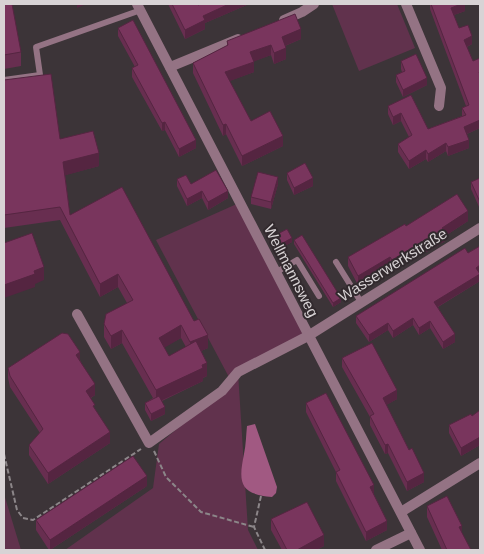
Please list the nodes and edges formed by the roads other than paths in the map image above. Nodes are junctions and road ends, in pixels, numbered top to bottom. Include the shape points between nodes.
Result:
1 (314, 4) edge
2 (406, 4) edge
3 (139, 7) edge
4 (276, 24) edge
5 (249, 34) edge
6 (170, 68) junction
7 (4, 80) edge
8 (439, 106) dead end
9 (480, 228) edge
10 (336, 262) dead end
11 (276, 273) junction
12 (319, 296) dead end
13 (361, 302) junction
14 (77, 314) dead end
15 (308, 336) junction
16 (480, 463) edge
17 (401, 512) junction
18 (411, 533) junction
19 (376, 550) edge
20 (420, 550) edge

1 - 4 street
2 - 8 street via 441,88
3 - 6 street, Wellmannsweg
3 - 7 lane via 36,47 40,75
5 - 6 street
6 - 11 street, Wellmannsweg
9 - 13 street, Wasserwerkstraße
10 - 13 lane
11 - 12 lane via 297,260
11 - 15 street, Wellmannsweg
13 - 15 street, Wasserwerkstraße
14 - 15 street, Wasserwerkstraße via 150,443 222,392 238,372
15 - 17 street, Wellmannsweg
16 - 17 street
17 - 18 street, Wellmannsweg
18 - 19 street
18 - 20 street, Wellmannsweg

